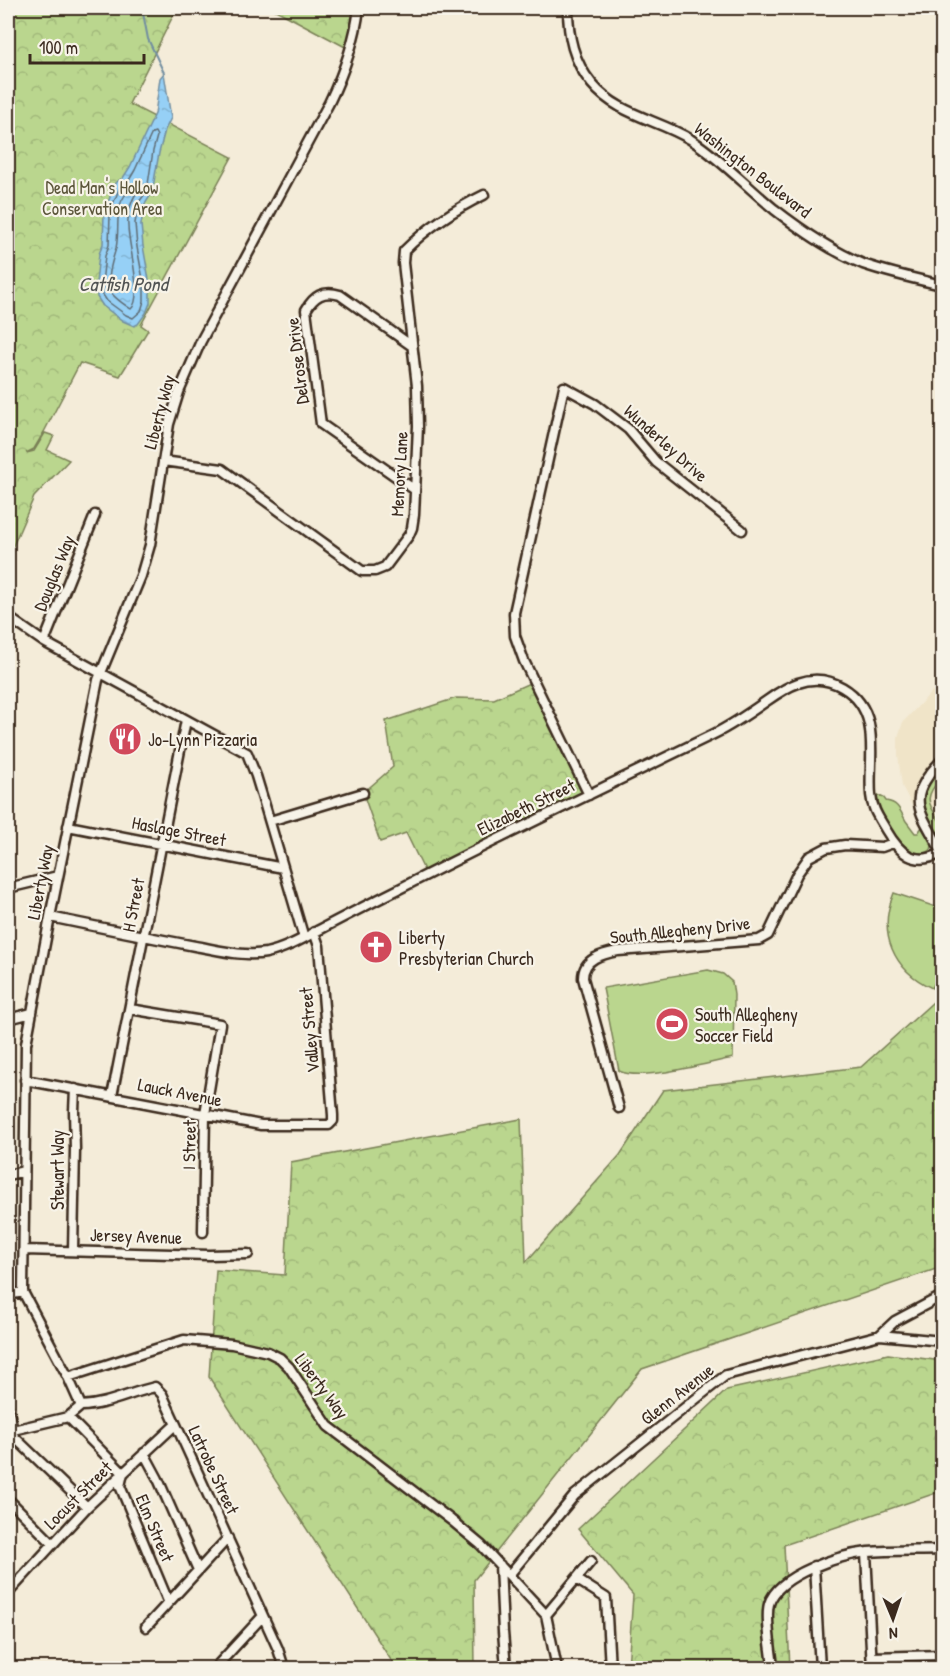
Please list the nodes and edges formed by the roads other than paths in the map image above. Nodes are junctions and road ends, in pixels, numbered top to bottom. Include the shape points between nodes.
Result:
1 (359, 8) edge
2 (568, 8) edge
3 (484, 195) dead end
4 (942, 285) edge
5 (412, 346) junction
6 (163, 461) junction
7 (415, 490) junction
8 (95, 515) dead end
9 (742, 530) dead end
10 (8, 617) edge
11 (44, 642) junction
12 (100, 673) junction
13 (186, 720) junction
14 (942, 760) edge
15 (363, 793) dead end
16 (589, 795) junction
17 (270, 821) junction
18 (68, 826) junction
19 (893, 843) junction
20 (161, 844) junction
21 (942, 852) edge
22 (283, 868) junction
23 (58, 876) junction
24 (8, 888) edge
25 (50, 917) junction
26 (314, 932) junction
27 (144, 937) junction
28 (304, 938) junction
29 (130, 1009) junction
30 (32, 1013) junction
31 (8, 1019) edge
32 (25, 1080) junction
33 (75, 1089) junction
34 (112, 1096) junction
35 (619, 1108) dead end
36 (205, 1114) junction
37 (329, 1125) joint
38 (24, 1171) junction
39 (8, 1175) edge
40 (203, 1232) dead end
41 (24, 1250) junction
42 (73, 1250) junction
43 (248, 1254) dead end
44 (23, 1292) junction
45 (8, 1295) edge
46 (942, 1296) edge
47 (880, 1335) junction
48 (942, 1341) edge
49 (68, 1377) junction
50 (81, 1406) junction
51 (8, 1408) edge
52 (68, 1417) junction
53 (175, 1425) junction
54 (9, 1432) edge
55 (144, 1453) junction
56 (123, 1473) junction
57 (8, 1499) edge
58 (87, 1507) junction
59 (228, 1538) junction
60 (53, 1544) junction
61 (942, 1550) edge
62 (866, 1552) junction
63 (591, 1561) dead end
64 (500, 1565) junction
65 (814, 1566) junction
66 (198, 1570) junction
67 (509, 1575) junction
68 (576, 1579) junction
69 (8, 1593) edge
70 (168, 1601) junction
71 (546, 1615) junction
72 (262, 1617) junction
73 (146, 1627) dead end
74 (942, 1655) edge
75 (872, 1657) junction
76 (215, 1668) edge
77 (284, 1668) edge
78 (506, 1668) edge
79 (557, 1668) edge
80 (610, 1668) edge
81 (773, 1668) edge
82 (820, 1668) edge
83 (872, 1668) edge

1 - 6 street, Liberty Way via 356,33 333,95 188,370 169,424
2 - 4 street, Washington Boulevard via 574,55 605,97 632,114 689,138 774,208 839,253 863,264
3 - 5 street, Memory Lane via 430,228 404,251
5 - 7 street, Memory Lane via 418,426
5 - 7 street, Delrose Drive via 340,295 320,294 306,310 321,424
6 - 7 street, Memory Lane via 222,469 362,571 385,567 409,535
6 - 12 street, Liberty Way via 150,545 141,576
8 - 11 street, Douglas Way
9 - 16 street, Wunderley Drive via 656,462 628,429 564,387 514,613 515,636
10 - 11 street
11 - 12 street
12 - 13 street
12 - 18 street, Liberty Way
13 - 17 street via 246,753
13 - 20 street, H Street
14 - 21 street via 925,780 919,799 919,808
15 - 17 street
16 - 19 street, Elizabeth Street via 732,725 799,682 829,681 849,690 866,713 874,811
16 - 26 street, Elizabeth Street
17 - 22 street
18 - 20 street, Haslage Street
18 - 23 street, Liberty Way
19 - 21 street via 909,856 922,860
19 - 35 street, South Allegheny Drive via 882,847 845,845 809,856 768,935 759,940 618,951 601,954 587,963 582,978
20 - 22 street, Haslage Street
20 - 27 street, H Street
22 - 28 street
23 - 24 street
23 - 25 street, Liberty Way
25 - 27 street, Elizabeth Street
25 - 30 street, Liberty Way
26 - 28 street, Elizabeth Street
26 - 37 street, Valley Street via 319,946 333,1115
27 - 28 street, Elizabeth Street via 255,954
27 - 29 street, H Street
29 - 34 street, H Street
29 - 36 street, I Street via 220,1023
30 - 31 street
30 - 32 street, Liberty Way
32 - 33 street, Lauck Avenue
32 - 38 street, Liberty Way
33 - 34 street, Lauck Avenue
33 - 42 street, Stewart Way
34 - 36 street, Lauck Avenue
36 - 37 street, Lauck Avenue via 261,1125
36 - 40 street, I Street
38 - 39 street
38 - 41 street, Liberty Way
41 - 42 street, Jersey Avenue
41 - 44 street, Liberty Way
42 - 43 street, Jersey Avenue
44 - 45 street
44 - 49 street, Liberty Way
46 - 47 street, Glenn Avenue via 895,1321
47 - 48 street
47 - 67 street, Glenn Avenue via 726,1376 575,1495
49 - 50 street
49 - 64 street, Liberty Way via 184,1340 268,1352 289,1367 328,1426 482,1545
50 - 52 street
50 - 53 street, Latrobe Street via 96,1406 155,1387
51 - 54 street
52 - 54 street
52 - 56 street
53 - 55 street, Locust Street
53 - 59 street, Latrobe Street
54 - 58 street
55 - 56 street, Locust Street
55 - 66 street, Elm Street
56 - 58 street, Locust Street
56 - 70 street, Elm Street via 120,1486
57 - 60 street
58 - 60 street, Locust Street
59 - 66 street
59 - 72 street, Latrobe Street
60 - 69 street, Locust Street
61 - 62 street
62 - 65 street
62 - 75 street
63 - 68 street
64 - 67 street, Liberty Way
64 - 78 street
65 - 81 street via 790,1579 770,1600
65 - 82 street
66 - 70 street
67 - 71 street, Liberty Way
68 - 71 street
68 - 80 street via 606,1598
70 - 73 street
71 - 79 street
72 - 76 street
72 - 77 street, Latrobe Street
74 - 75 street
75 - 83 street

